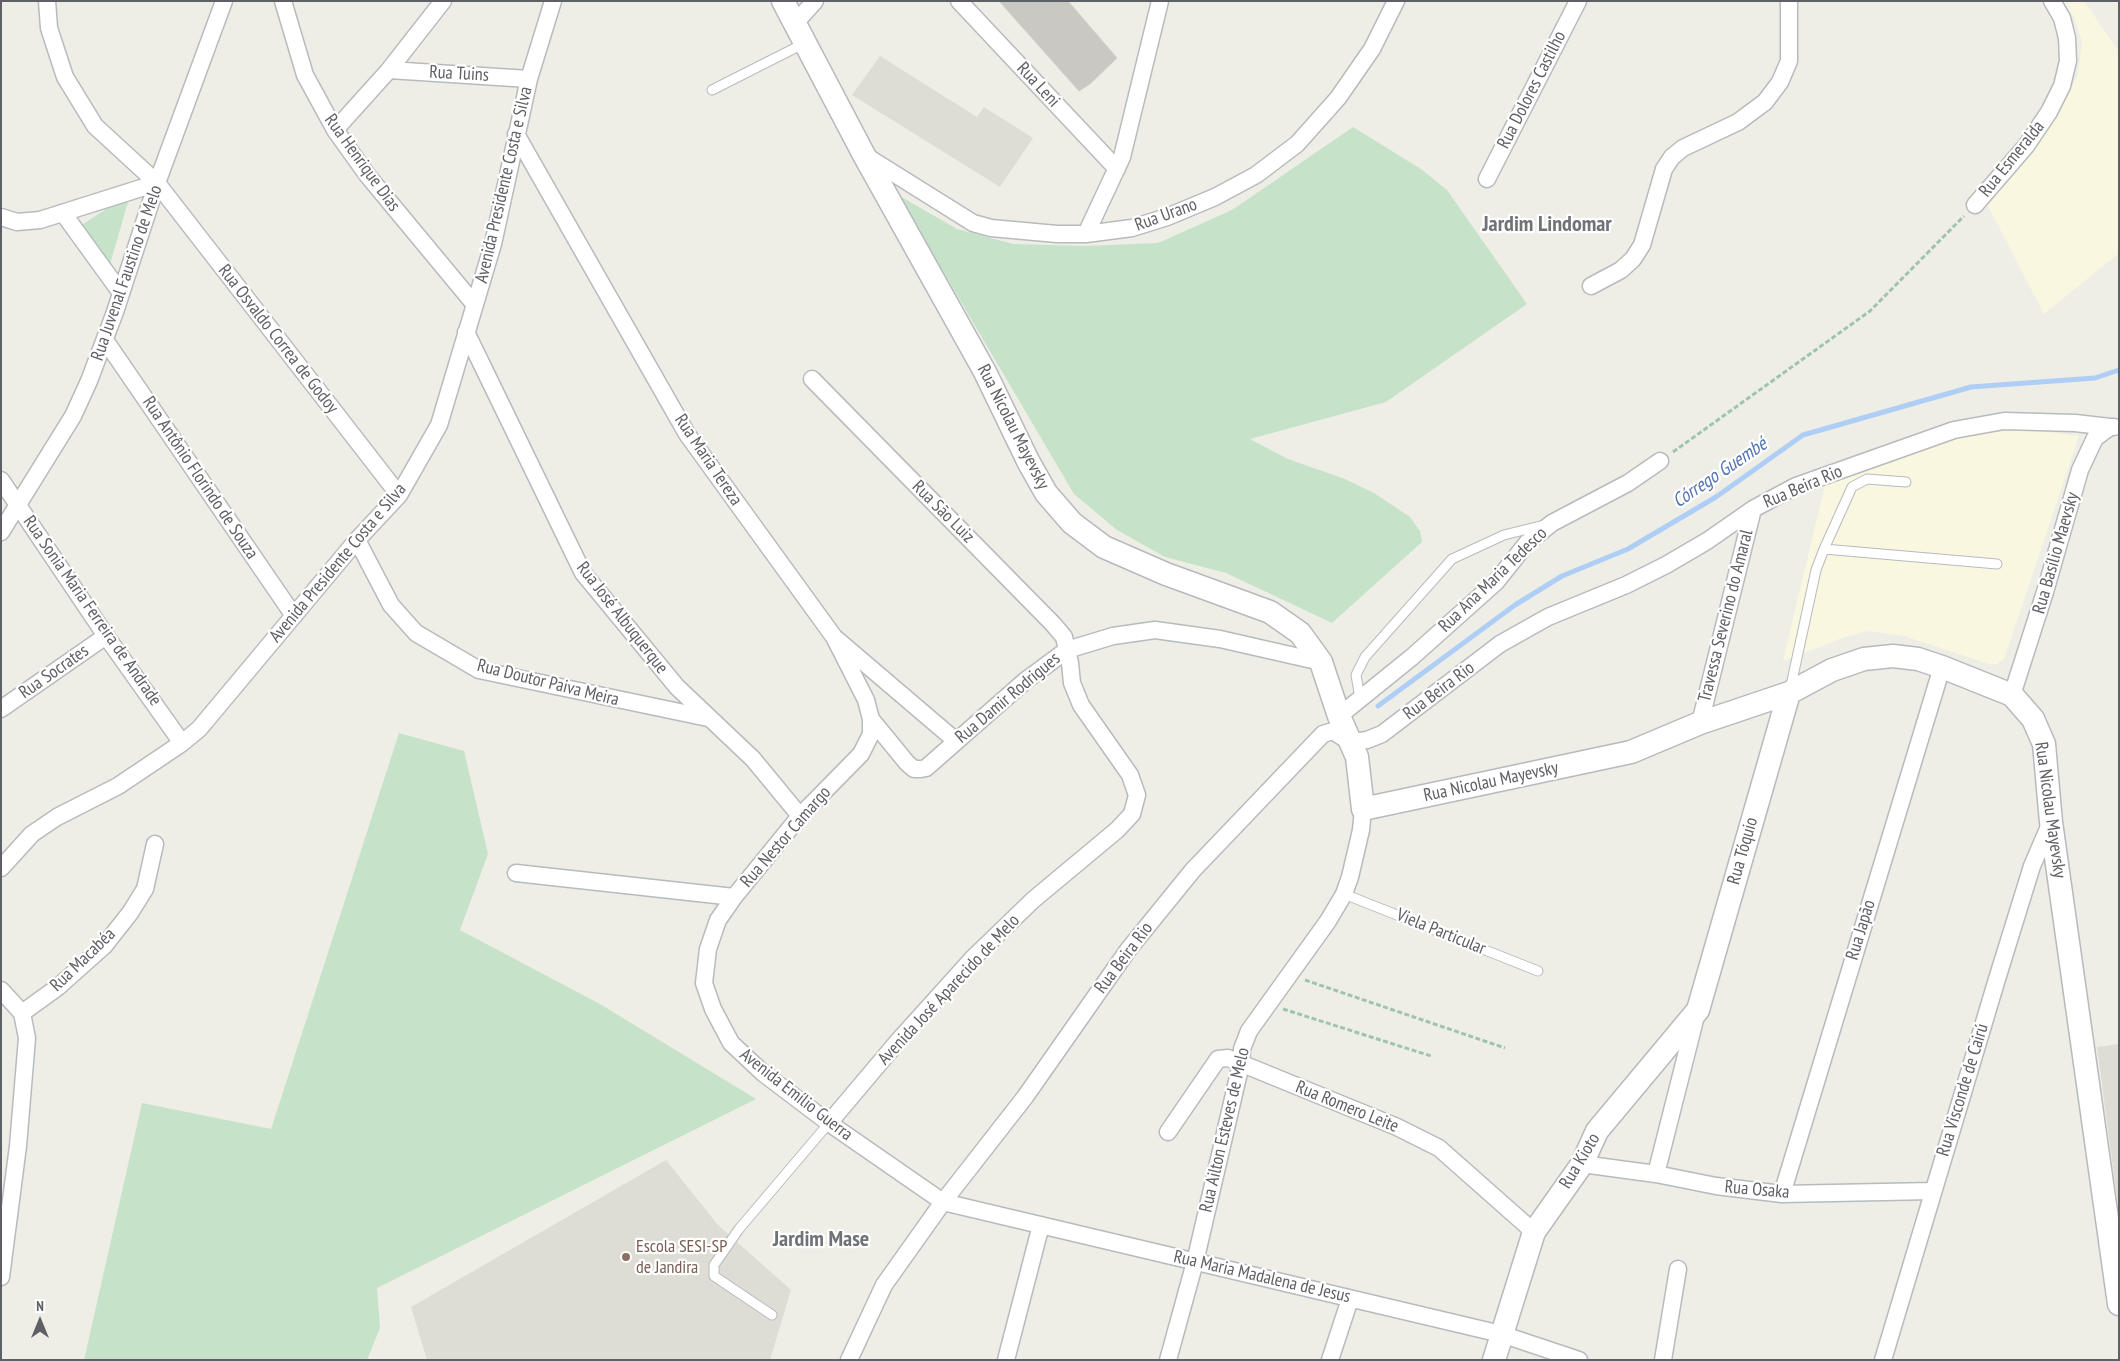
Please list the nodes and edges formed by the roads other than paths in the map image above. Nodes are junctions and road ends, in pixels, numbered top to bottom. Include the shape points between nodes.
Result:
1 (47, 1) edge
2 (224, 1) edge
3 (283, 1) edge
4 (443, 1) edge
5 (553, 1) edge
6 (784, 1) edge
7 (815, 1) edge
8 (958, 1) edge
9 (1160, 1) edge
10 (1396, 1) edge
11 (1578, 1) edge
12 (1789, 1) edge
13 (2052, 1) edge
14 (800, 33) junction
15 (389, 70) junction
16 (529, 79) junction
17 (712, 90) dead end
18 (335, 130) junction
19 (516, 134) junction
20 (864, 155) junction
21 (1117, 169) junction
22 (1487, 179) dead end
23 (157, 183) junction
24 (1975, 205) road end
25 (63, 213) junction
26 (1, 217) edge
27 (1086, 234) junction
28 (1591, 286) dead end
29 (121, 293) junction
30 (475, 305) junction
31 (466, 332) junction
32 (105, 340) junction
33 (812, 379) dead end
34 (2115, 427) edge
35 (1660, 461) road end
36 (1, 480) edge
37 (1906, 482) dead end
38 (399, 495) junction
39 (19, 506) junction
40 (1753, 509) junction
41 (1552, 523) junction
42 (1, 532) edge
43 (357, 540) junction
44 (1824, 549) junction
45 (1996, 564) dead end
46 (294, 616) junction
47 (106, 636) junction
48 (834, 637) junction
49 (1067, 650) junction
50 (1320, 662) junction
51 (1942, 666) junction
52 (1789, 693) junction
53 (2012, 695) junction
54 (1360, 698) junction
55 (1, 709) edge
56 (1339, 716) junction
57 (708, 718) junction
58 (871, 720) junction
59 (1700, 723) junction
60 (956, 741) junction
61 (1350, 742) junction
62 (182, 743) junction
63 (1363, 809) junction
64 (800, 816) junction
65 (2051, 822) junction
66 (155, 844) dead end
67 (1, 868) edge
68 (516, 873) dead end
69 (1344, 894) junction
70 (734, 897) junction
71 (1538, 971) dead end
72 (1, 990) edge
73 (1698, 1010) junction
74 (22, 1013) junction
75 (1241, 1064) junction
76 (829, 1123) junction
77 (1168, 1132) dead end
78 (1582, 1164) junction
79 (1656, 1174) junction
80 (1933, 1191) junction
81 (1782, 1194) junction
82 (943, 1202) junction
83 (1041, 1225) junction
84 (1534, 1232) junction
85 (1195, 1262) junction
86 (1678, 1269) dead end
87 (1, 1277) edge
88 (1350, 1298) junction
89 (2119, 1304) edge
90 (772, 1315) dead end
91 (1501, 1334) junction
92 (849, 1360) edge
93 (1006, 1360) edge
94 (1168, 1360) edge
95 (1330, 1360) edge
96 (1494, 1360) edge
97 (1579, 1360) edge
98 (1663, 1360) edge
99 (1883, 1360) edge

1 - 23 street, Rua Osvaldo Correa de Godoy via 49,28 65,78 95,126
2 - 23 street, Rua Juvenal Faustino de Melo
3 - 18 street, Rua Henrique Dias via 305,75
4 - 15 street
5 - 16 street, Avenida Presidente Costa e Silva
6 - 14 street, Rua Nicolau Mayevsky
7 - 14 street
8 - 21 street, Rua Leni
9 - 21 street
10 - 27 street, Rua Urano via 1372,49 1338,98 1290,149 1256,175 1167,217 1132,228
11 - 22 street, Rua Dolores Castilho
12 - 28 street via 1789,61 1780,82 1765,102 1738,122 1683,148 1672,157 1664,169 1642,245 1621,270
13 - 24 street, Rua Esmeralda via 2062,18 2067,38 2068,60 2062,86 2026,146
14 - 17 lane
14 - 20 street, Rua Nicolau Mayevsky
15 - 16 street, Rua Tuins
15 - 18 street
16 - 19 street, Avenida Presidente Costa e Silva
18 - 30 street, Rua Henrique Dias via 368,176
19 - 30 street, Avenida Presidente Costa e Silva via 493,244
19 - 48 street, Rua Maria Tereza via 687,434
20 - 27 street, Rua Urano via 973,222 991,228
20 - 50 street, Rua Nicolau Mayevsky via 985,372 1028,462 1046,493 1072,523 1104,548 1270,612 1300,633
21 - 27 street
23 - 25 street
23 - 29 street, Rua Juvenal Faustino de Melo
23 - 38 street, Rua Osvaldo Correa de Godoy
25 - 26 street via 17,222
25 - 29 street
29 - 32 street, Rua Juvenal Faustino de Melo
30 - 31 street, Avenida Presidente Costa e Silva
31 - 38 street, Avenida Presidente Costa e Silva via 438,425
31 - 57 street, Rua José Albuquerque via 583,573 677,687
32 - 39 street, Rua Juvenal Faustino de Melo via 74,416
32 - 46 street, Rua Antônio Florindo de Souza
33 - 49 street, Rua São Luiz via 1053,624 1064,637
34 - 40 street, Rua Beira Rio via 2004,421 1954,430 1796,486
34 - 53 street, Rua Basílio Maevsky via 2096,438 2080,470
35 - 41 street, Rua Ana Maria Tedesco
36 - 39 street, Rua Sonia Maria Ferreira de Andrade
37 - 44 lane via 1867,479 1852,487
38 - 43 street, Avenida Presidente Costa e Silva
39 - 42 street, Rua Juvenal Faustino de Melo
39 - 47 street, Rua Sonia Maria Ferreira de Andrade
40 - 59 street, Travessa Severino do Amaral
40 - 61 street, Rua Beira Rio via 1666,565 1548,617 1500,644 1382,734
41 - 54 street, Rua Ana Maria Tedesco via 1527,543 1496,582 1412,657
41 - 54 lane via 1504,535 1452,560 1365,656 1356,675
43 - 46 street, Avenida Presidente Costa e Silva
43 - 57 street, Rua Doutor Paiva Meira via 391,605 416,633 479,670
44 - 45 lane
44 - 52 lane via 1816,570
46 - 62 street, Avenida Presidente Costa e Silva via 199,729
47 - 55 street, Rua Socrates
47 - 62 street, Rua Sonia Maria Ferreira de Andrade
48 - 58 street, Rua Nestor Camargo via 866,700
48 - 60 street, Rua Maria Tereza
49 - 50 street, Rua Damir Rodrigues via 1113,636 1155,630 1220,639
49 - 60 street, Rua Damir Rodrigues via 1025,681
49 - 76 street, Avenida José Aparecido de Melo via 1072,683 1081,705 1130,775 1137,796 1132,814 1033,900 972,959 898,1040
50 - 56 street, Rua Nicolau Mayevsky
51 - 52 street, Rua Nicolau Mayevsky via 1893,656 1864,659 1832,670
51 - 53 street, Rua Nicolau Mayevsky
51 - 81 street, Rua Japão
52 - 59 street, Rua Nicolau Mayevsky
52 - 73 street, Rua Tóquio
53 - 65 street, Rua Nicolau Mayevsky via 2033,720 2044,744
54 - 56 street, Rua Ana Maria Tedesco
56 - 61 street, Rua Nicolau Mayevsky
57 - 64 street, Rua José Albuquerque via 753,759
58 - 60 street, Rua Damir Rodrigues via 914,769 926,768
58 - 64 street, Rua Nestor Camargo via 871,734 861,754
59 - 63 street, Rua Nicolau Mayevsky via 1631,752
61 - 63 street, Rua Nicolau Mayevsky via 1357,757
61 - 82 street, Rua Beira Rio via 1333,731 1323,734 1193,870 1128,950 1025,1097
62 - 67 street, Avenida Presidente Costa e Silva via 118,786 32,834
63 - 69 street, Rua Ailton Esteves de Melo via 1361,830
64 - 70 street, Rua Nestor Camargo
65 - 80 street, Rua Visconde de Cairú via 2032,866
65 - 89 street, Rua Nicolau Mayevsky
66 - 74 street, Rua Macabéa via 146,889 130,913 104,946 58,987
68 - 70 street, Rua Nestor Camargo
69 - 71 lane, Viela Particular
69 - 75 street, Rua Ailton Esteves de Melo via 1248,1031
70 - 76 street, Avenida Emílio Guerra via 718,920 708,949 704,983 712,1009 731,1044
72 - 74 street
73 - 78 street, Rua Kioto via 1598,1131
73 - 79 street
74 - 87 street via 27,1038 18,1146
75 - 77 street, Rua Romero Leite via 1228,1058 1218,1059
75 - 84 street, Rua Romero Leite via 1397,1127 1439,1148
75 - 85 street, Rua Ailton Esteves de Melo
76 - 82 street, Avenida Emílio Guerra
76 - 90 lane, Avenida José Aparecido de Melo via 739,1229 714,1265 714,1276
78 - 79 street, Rua Osaka
78 - 84 street, Rua Kioto
79 - 81 street, Rua Osaka
80 - 81 street, Rua Osaka
80 - 99 street, Rua Visconde de Cairú
82 - 83 street, Rua Maria Madalena de Jesus
82 - 92 street, Rua Beira Rio via 884,1285
83 - 85 street, Rua Maria Madalena de Jesus
83 - 93 street
84 - 91 street, Rua Kioto
85 - 88 street, Rua Maria Madalena de Jesus
85 - 94 street, Rua Ailton Esteves de Melo
86 - 98 street
88 - 91 street, Rua Maria Madalena de Jesus
88 - 95 street
91 - 96 street, Rua Kioto
91 - 97 street, Rua Maria Madalena de Jesus

